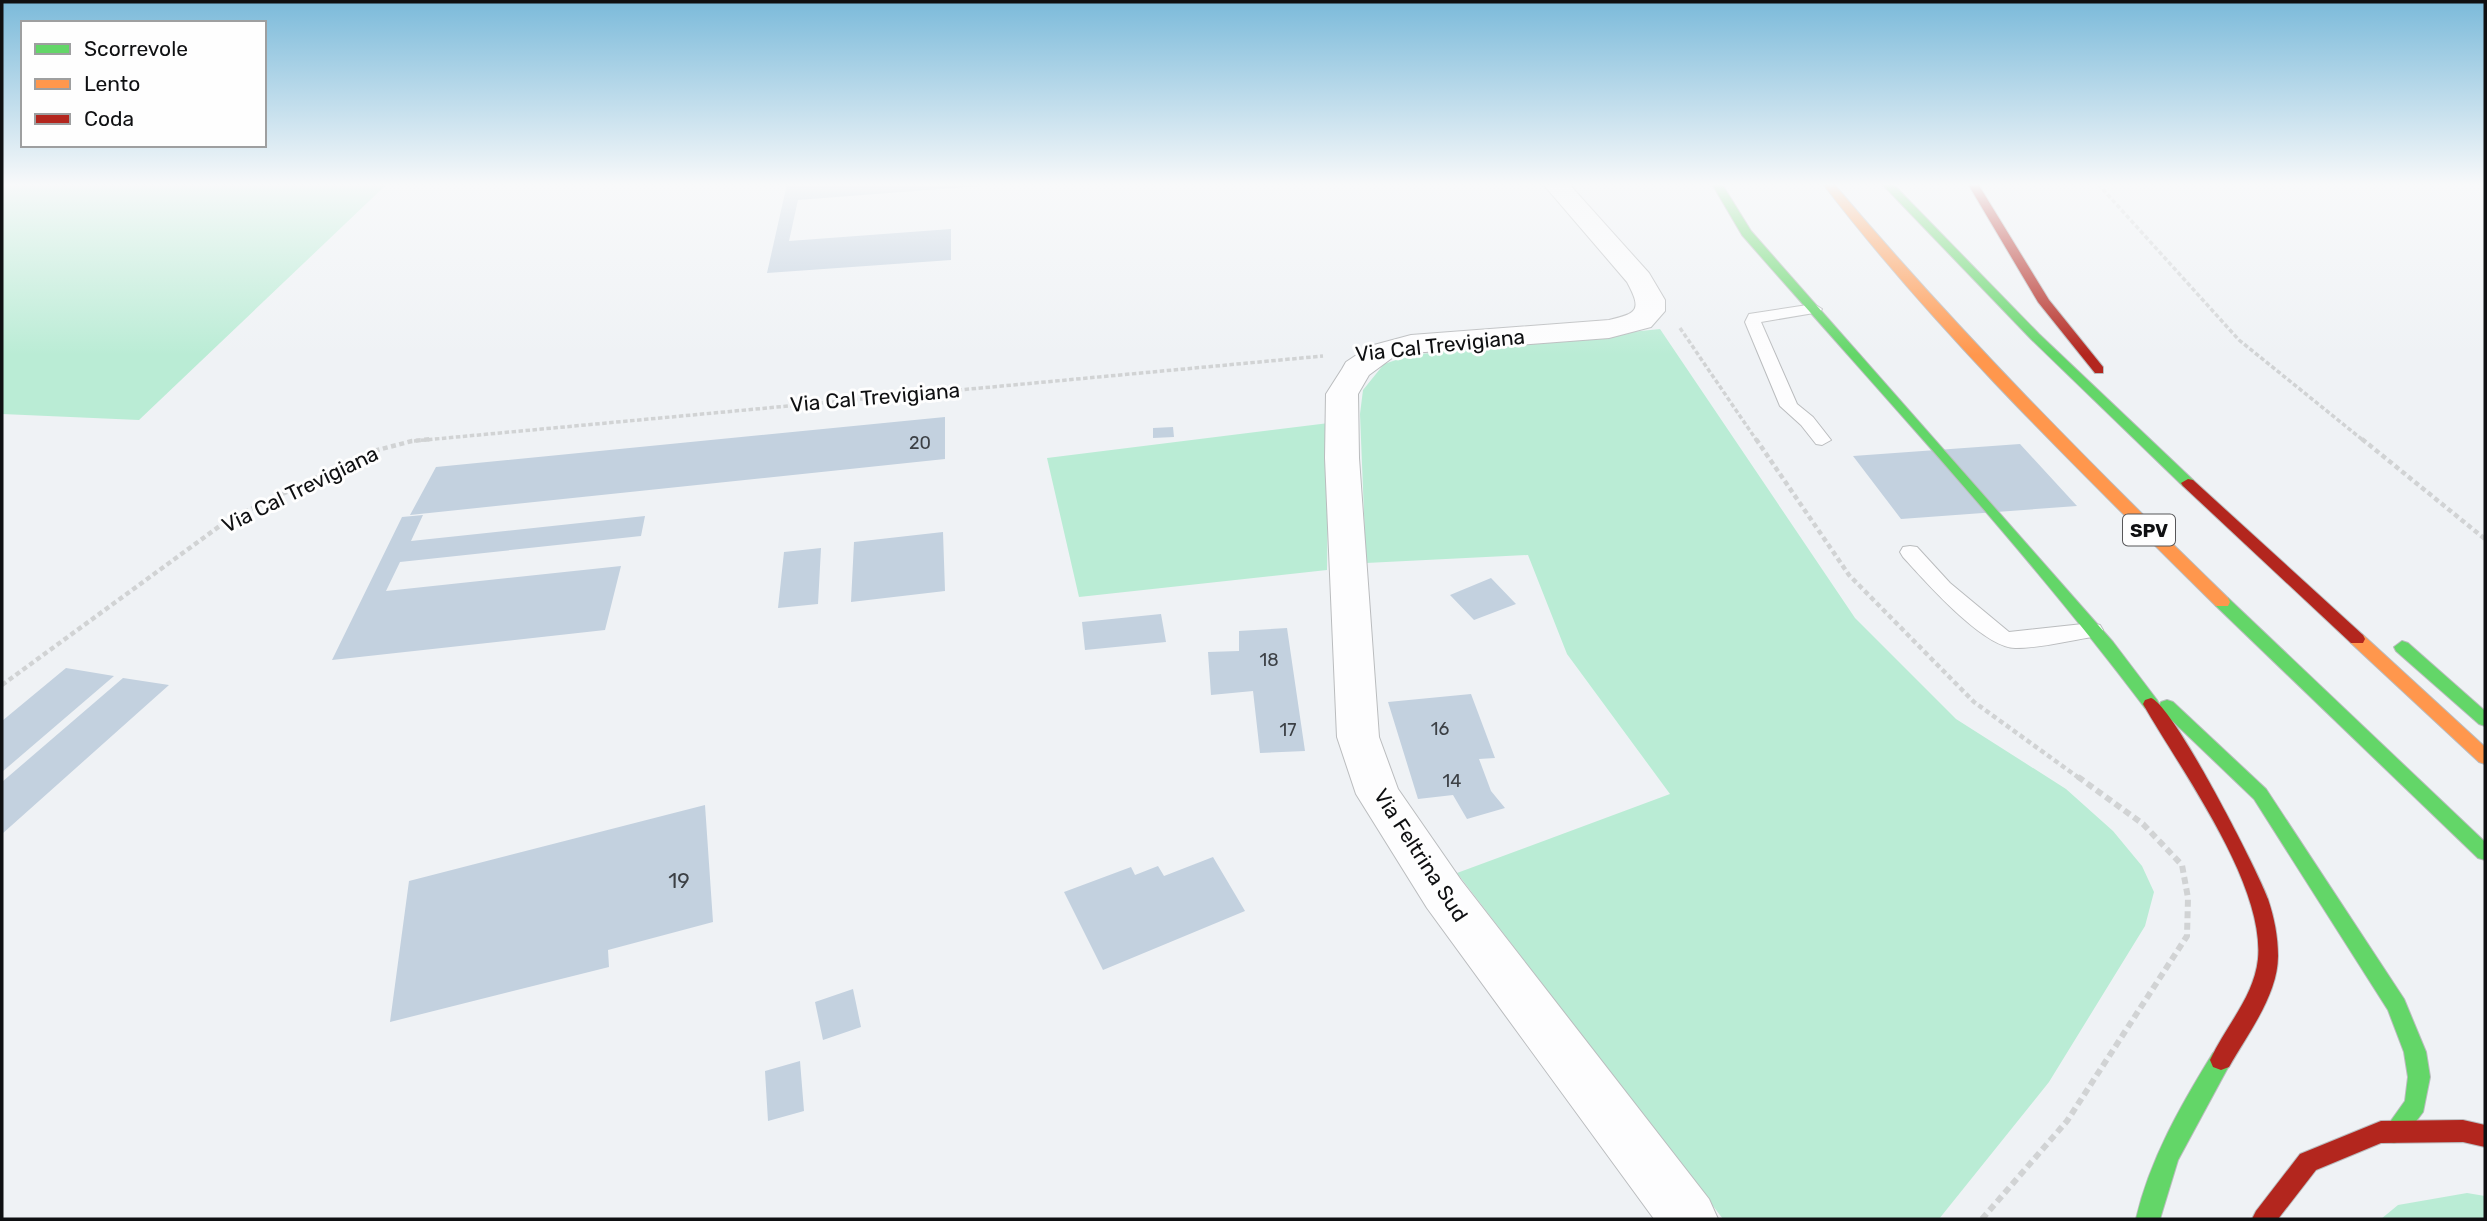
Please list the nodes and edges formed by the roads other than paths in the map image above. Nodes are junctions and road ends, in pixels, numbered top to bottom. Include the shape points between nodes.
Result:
1 (1605, 241) edge
2 (1753, 241) edge
3 (1878, 241) edge
4 (1941, 241) edge
5 (2007, 241) edge
6 (1814, 309) junction
7 (1381, 352) joint
8 (2107, 379) dead end
9 (1822, 440) dead end
10 (1910, 552) dead end
11 (2092, 630) junction
12 (2394, 640) dead end
13 (2128, 672) junction
14 (2485, 720) edge
15 (2485, 757) edge
16 (2485, 853) edge
17 (2394, 1132) junction
18 (2485, 1136) edge
19 (1689, 1219) edge
20 (2148, 1219) edge
21 (2264, 1219) edge

1 - 7 street, Via Cal Trevigiana via 1651,300 1650,311 1641,321 1609,329 1411,344
2 - 6 main road
3 - 16 main road, SPV via 2128,509
4 - 15 main road, SPV via 2103,405
5 - 8 main road via 2044,302
6 - 9 lane via 1755,317 1752,322 1788,406
6 - 11 main road
7 - 19 street, Via Feltrina Sud via 1357,369 1342,394 1358,737 1378,794 1444,894
10 - 11 lane via 1943,588 2002,638 2014,641
11 - 13 main road
12 - 14 main road
13 - 17 main road via 2260,793 2397,1006 2410,1037 2418,1088 2416,1101
13 - 20 main road via 2232,839 2262,911 2269,946 2264,977 2170,1151 2150,1201
17 - 18 main road via 2463,1131
17 - 21 main road via 2381,1132 2308,1161

